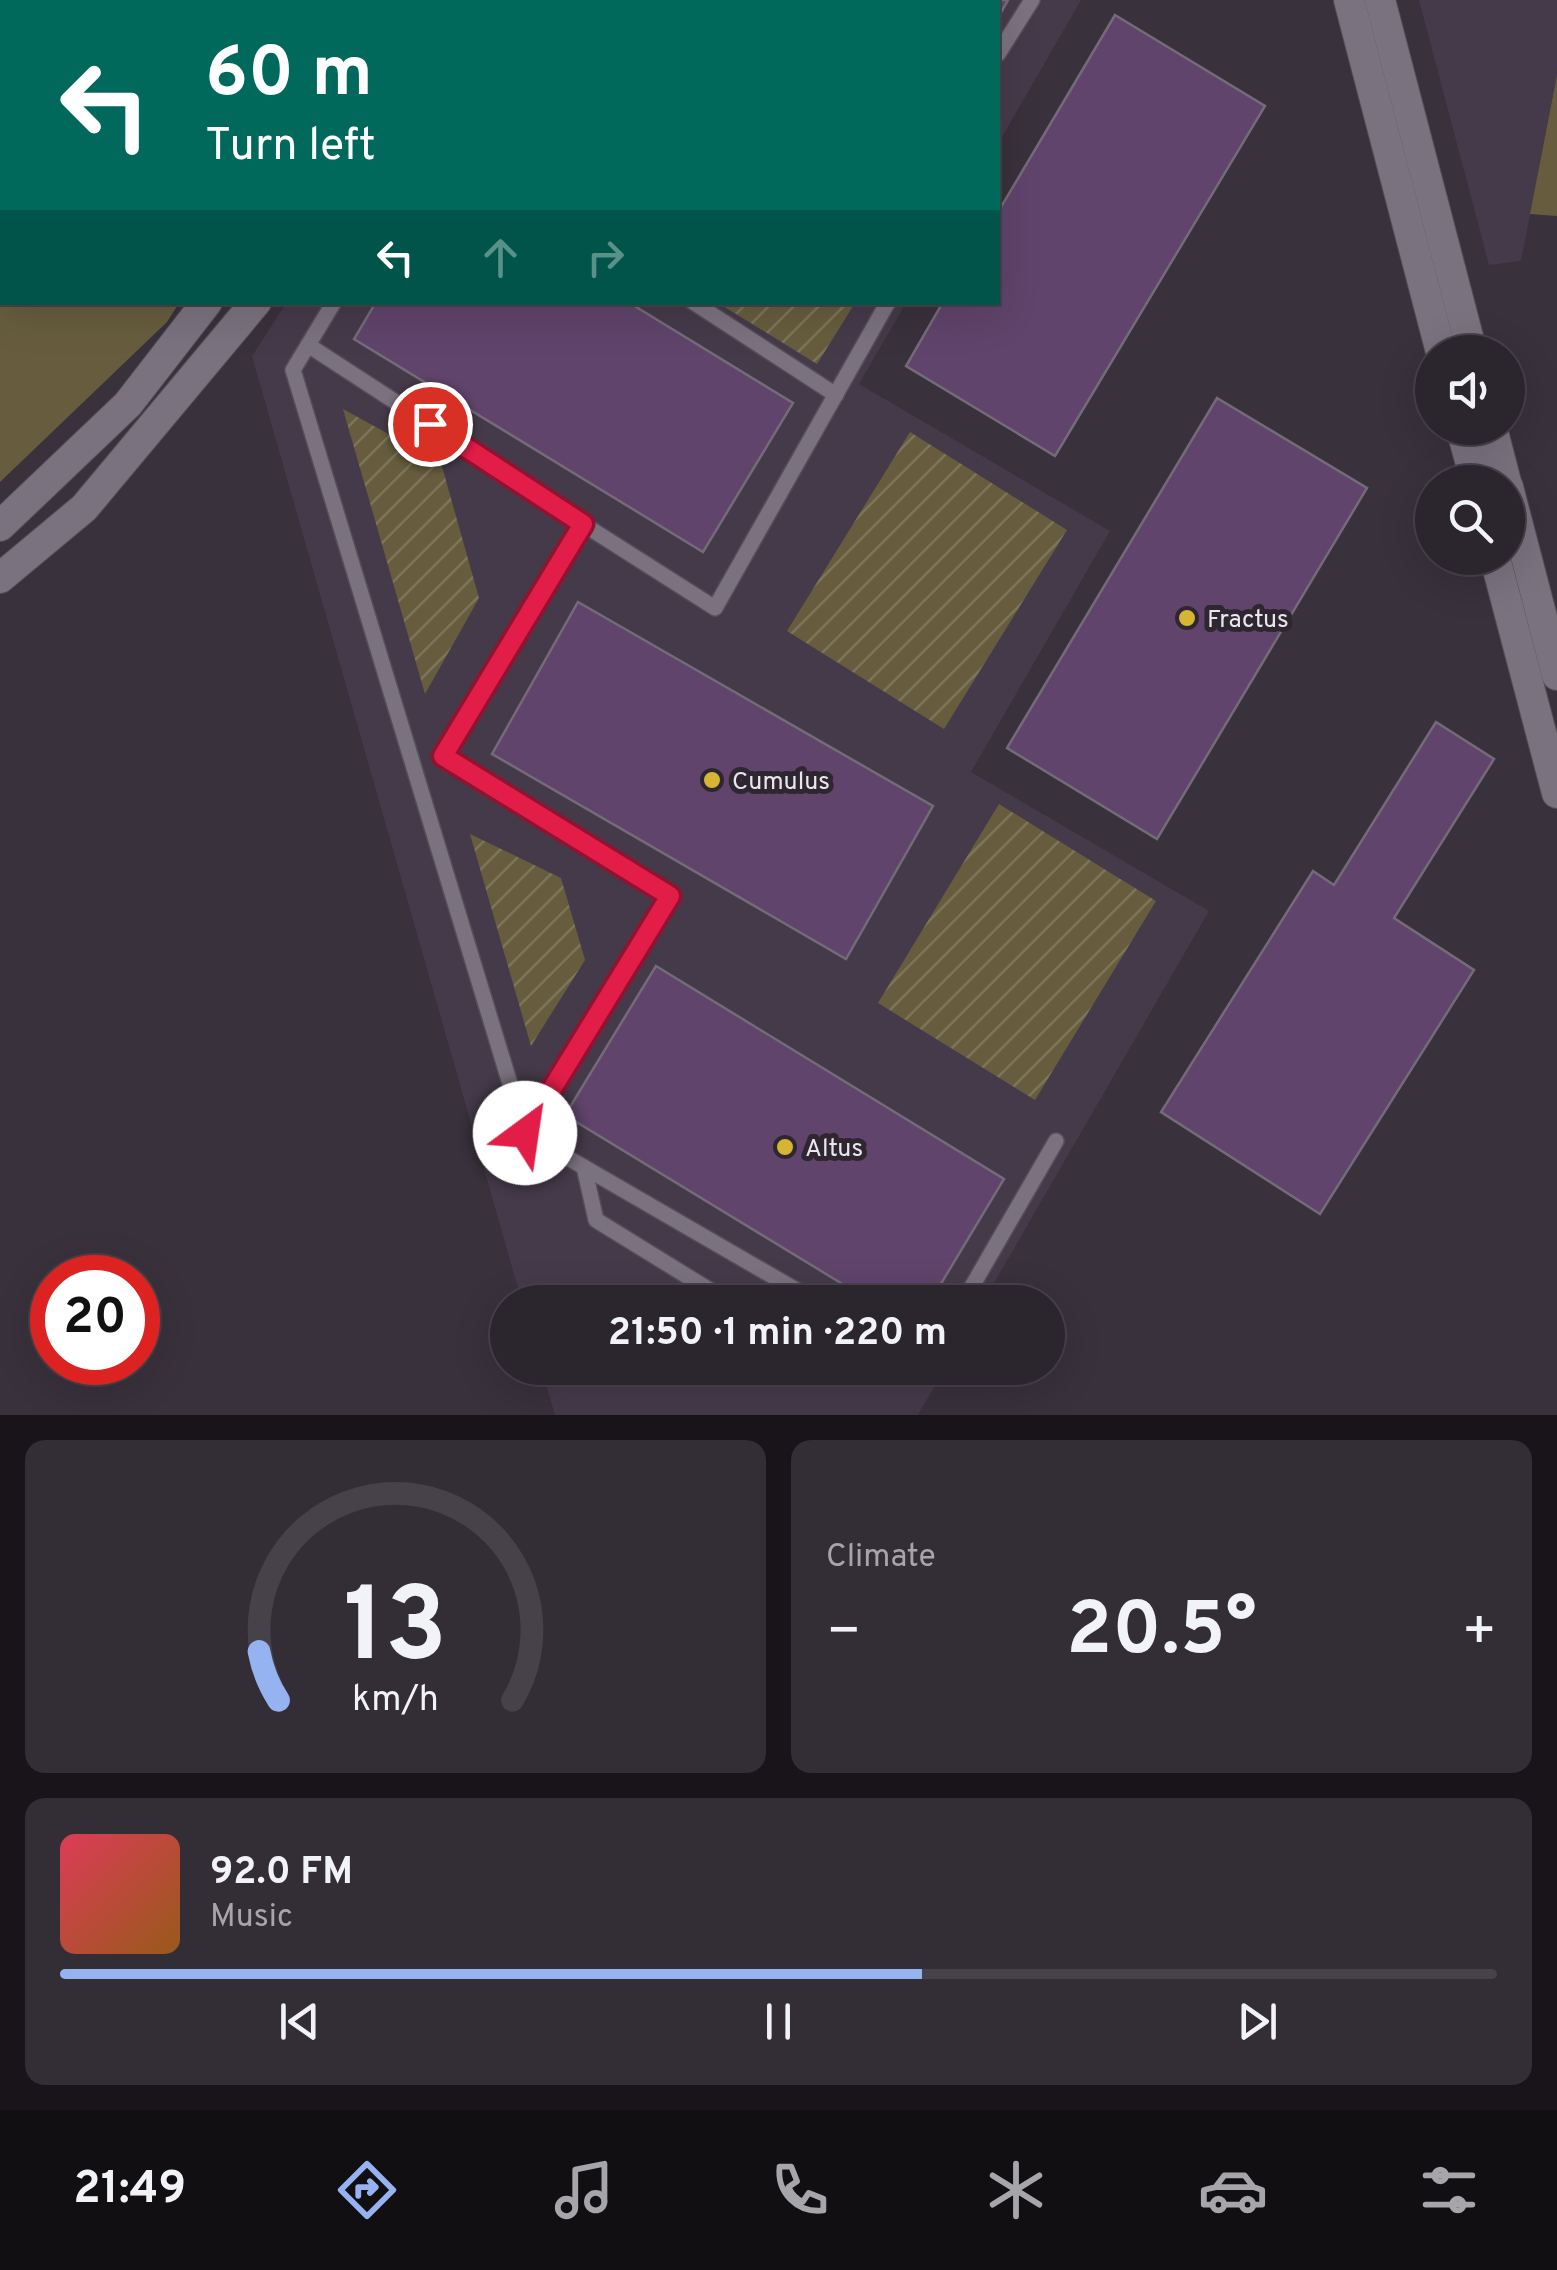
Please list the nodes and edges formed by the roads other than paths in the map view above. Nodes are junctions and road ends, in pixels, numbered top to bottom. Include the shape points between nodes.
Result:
1 (1032, 0) edge
2 (1349, 0) edge
3 (1380, 0) edge
4 (1000, 51) edge
5 (204, 305) edge
6 (253, 305) edge
7 (332, 305) edge
8 (697, 305) edge
9 (886, 305) edge
10 (1438, 335) edge
11 (1468, 335) edge
12 (308, 345) junction
13 (836, 395) junction
14 (583, 524) junction
15 (0, 526) edge
16 (1525, 553) edge
17 (1499, 575) edge
18 (0, 578) edge
19 (1557, 675) edge
20 (1557, 793) edge
21 (525, 1133) junction
22 (1056, 1140) dead end
23 (584, 1167) junction
24 (701, 1285) edge
25 (788, 1285) edge
26 (973, 1285) edge

1 - 4 lane
2 - 10 street
3 - 11 street
5 - 15 street via 128,404
6 - 18 street via 84,508
7 - 12 lane
8 - 13 lane
9 - 13 lane
12 - 14 lane
12 - 21 lane via 293,370
13 - 14 lane via 715,608
14 - 21 lane via 443,756 670,896
16 - 19 street
17 - 20 street
21 - 23 lane
22 - 26 lane
23 - 24 lane via 596,1220
23 - 25 lane

